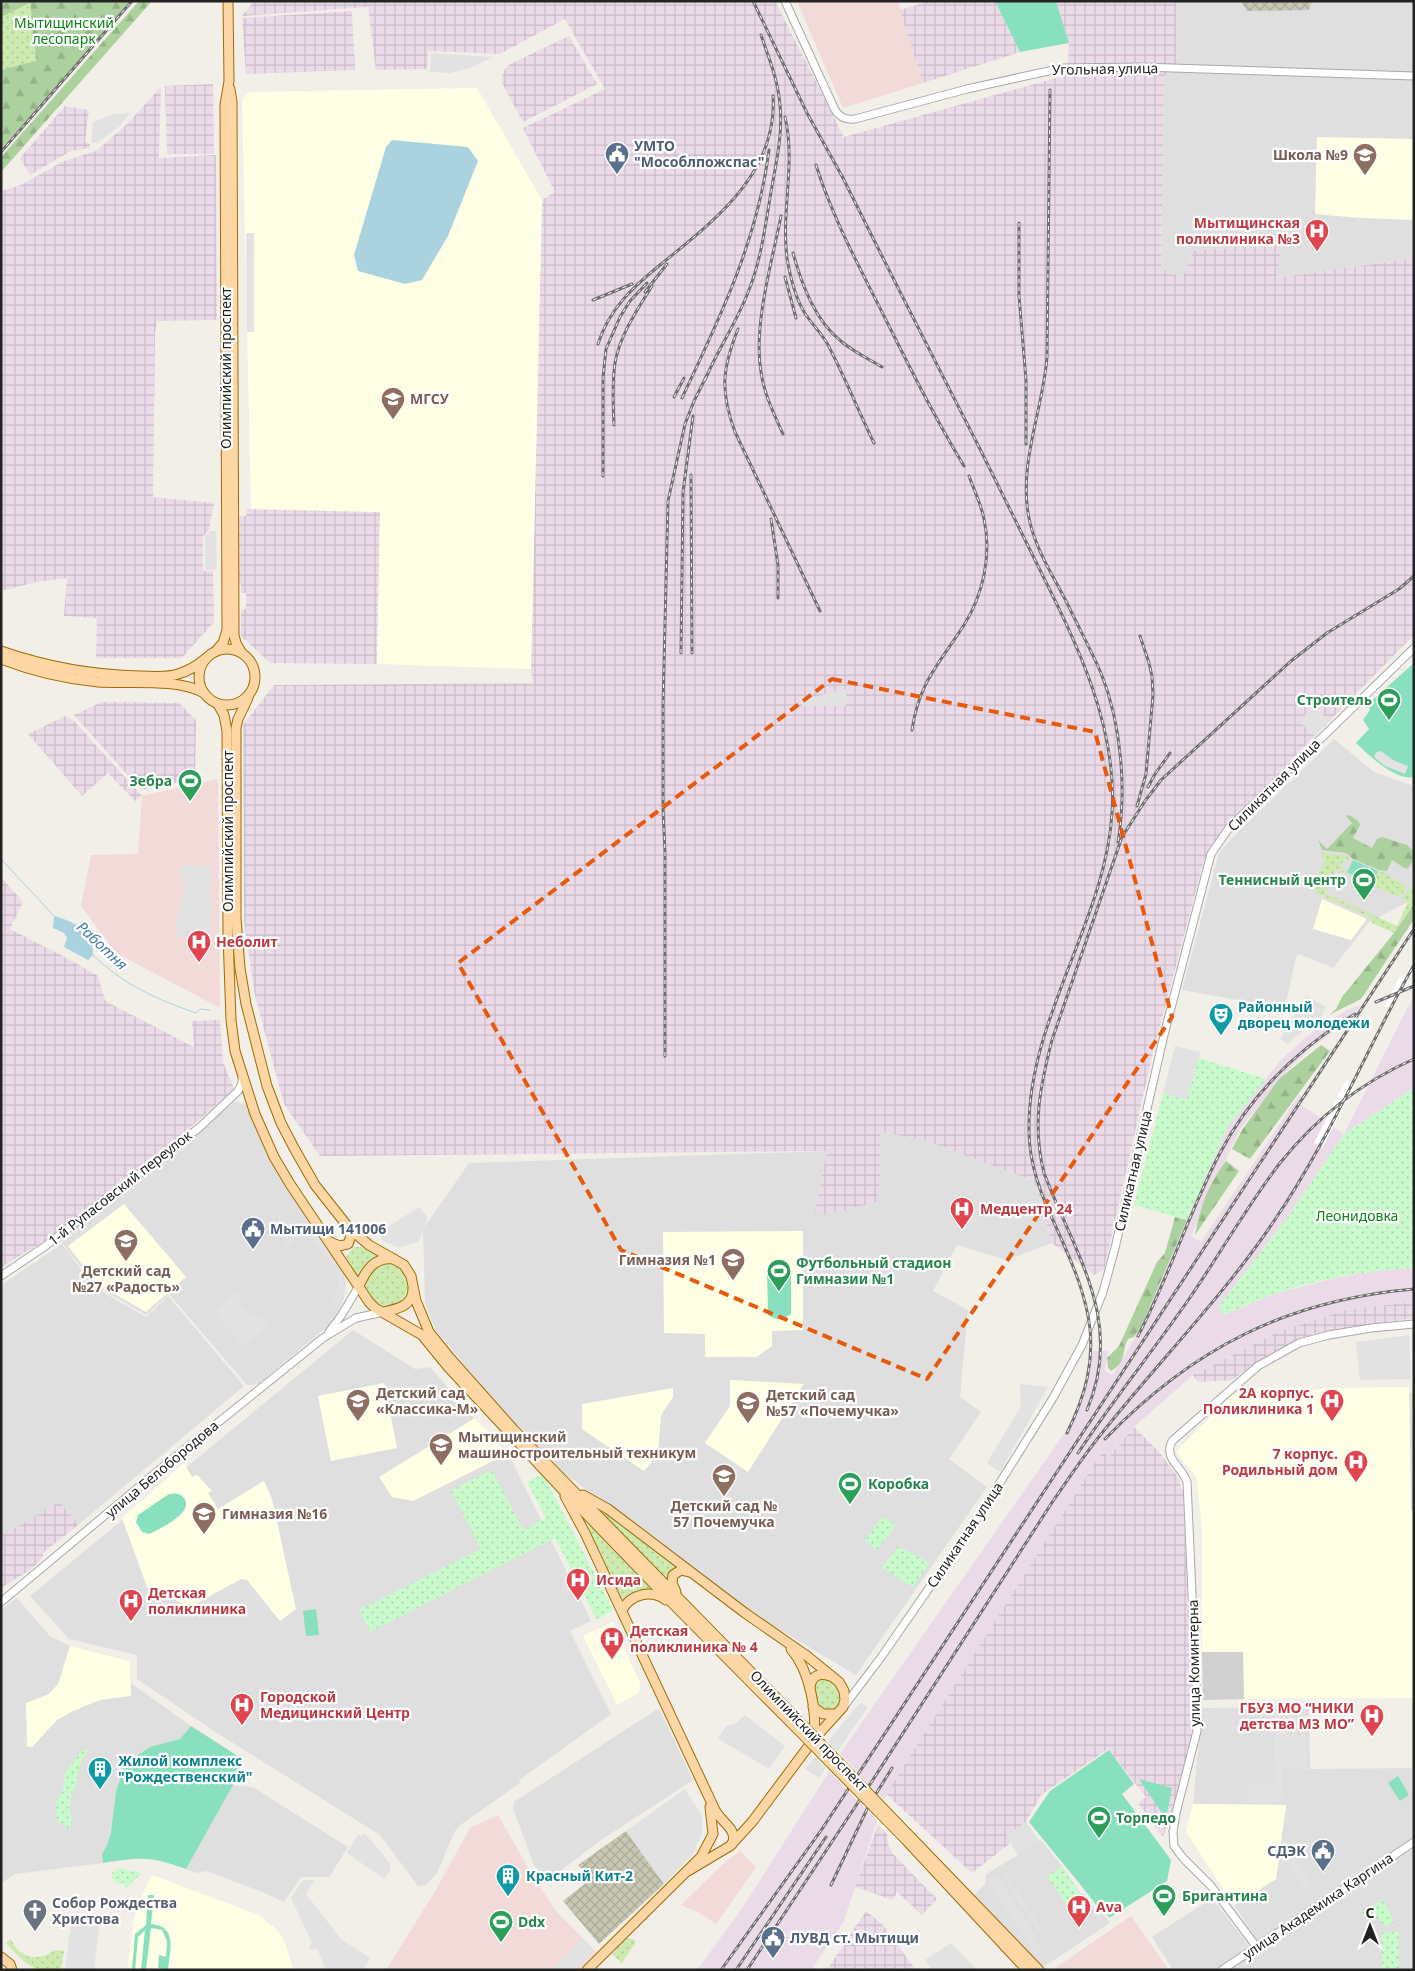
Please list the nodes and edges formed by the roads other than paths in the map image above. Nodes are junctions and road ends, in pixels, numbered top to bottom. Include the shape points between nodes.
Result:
1 (228, 1) edge
2 (785, 1) edge
3 (1414, 76) edge
4 (229, 82) junction
5 (1414, 648) edge
6 (1, 651) edge
7 (215, 652) junction
8 (241, 652) junction
9 (1, 659) edge
10 (205, 659) junction
11 (204, 694) junction
12 (248, 698) junction
13 (218, 704) junction
14 (243, 985) junction
15 (229, 987) junction
16 (246, 1004) junction
17 (230, 1006) junction
18 (242, 1077) junction
19 (234, 1095) junction
20 (251, 1102) junction
21 (349, 1228) junction
22 (330, 1242) junction
23 (394, 1258) junction
24 (1, 1276) edge
25 (414, 1285) junction
26 (359, 1286) junction
27 (383, 1312) junction
28 (1414, 1324) edge
29 (323, 1338) junction
30 (560, 1487) junction
31 (575, 1491) junction
32 (690, 1572) junction
33 (1, 1602) edge
34 (680, 1605) junction
35 (622, 1610) junction
36 (784, 1642) junction
37 (832, 1676) junction
38 (841, 1685) junction
39 (860, 1685) junction
40 (810, 1693) junction
41 (813, 1707) junction
42 (840, 1711) junction
43 (814, 1739) junction
44 (708, 1797) junction
45 (752, 1822) junction
46 (727, 1827) junction
47 (713, 1835) junction
48 (906, 1836) junction
49 (1414, 1842) edge
50 (730, 1845) junction
51 (688, 1871) junction
52 (1256, 1946) junction
53 (6, 1961) edge
54 (18, 1970) edge
55 (587, 1970) edge
56 (1027, 1970) edge
57 (1039, 1970) edge
58 (1222, 1970) edge

1 - 4 main road, Олимпийский проспект
2 - 3 street, Угольная улица via 835,110 846,119 863,118 967,89 1062,68 1142,67
4 - 7 main road, Олимпийский проспект via 225,105 226,630 225,639
4 - 8 main road, Олимпийский проспект via 232,102 234,635
5 - 39 street, Силикатная улица via 1229,828 1211,854 1164,1035 1115,1248 1103,1292 1082,1345 1053,1398 978,1516
6 - 10 main road via 92,674 128,676 172,676
7 - 8 main road via 228,649
7 - 10 main road
8 - 12 main road via 251,661 255,674 254,687
9 - 11 main road via 74,679 176,684
10 - 11 main road via 199,678
11 - 13 main road
12 - 13 main road via 233,705
12 - 14 main road, Олимпийский проспект via 236,728 236,931
13 - 15 main road, Олимпийский проспект via 228,731
14 - 15 main road via 238,993
14 - 16 main road, Олимпийский проспект
15 - 17 main road, Олимпийский проспект
16 - 17 main road via 238,998
16 - 21 main road, Олимпийский проспект via 280,1123 316,1185
17 - 18 main road, Олимпийский проспект via 232,1039
18 - 19 street, 1-й Рупасовский переулок via 241,1086
18 - 20 main road, Олимпийский проспект
19 - 20 street via 244,1096
19 - 24 street, 1-й Рупасовский переулок via 167,1153 34,1255
20 - 22 main road, Олимпийский проспект via 286,1178
21 - 22 main road via 348,1244 340,1246
21 - 23 main road, Олимпийский проспект
22 - 26 main road, Олимпийский проспект
23 - 25 main road, Олимпийский проспект via 404,1266
23 - 26 main road via 373,1263
25 - 27 main road via 412,1296 404,1306
25 - 31 main road, Олимпийский проспект via 422,1318 435,1339 514,1430
26 - 27 main road, Олимпийский проспект via 369,1302
26 - 29 street
27 - 29 street via 356,1318
27 - 30 main road, Олимпийский проспект via 422,1335
28 - 52 street, улица Коминтерна via 1371,1328 1299,1343 1258,1366 1174,1439 1169,1448 1169,1456 1187,1482 1197,1705 1197,1731 1173,1832 1175,1849 1211,1886
29 - 33 street, улица Белобородова
30 - 34 main road, Олимпийский проспект
30 - 35 main road
31 - 32 main road via 608,1509
31 - 34 main road, Олимпийский проспект
32 - 34 main road via 678,1571 672,1577
32 - 36 main road
34 - 35 main road via 649,1594 635,1597
34 - 48 main road, Олимпийский проспект, bridge
35 - 44 main road
36 - 37 main road
36 - 40 main road via 801,1664
37 - 38 main road
37 - 40 main road via 815,1677
38 - 39 street via 850,1689
38 - 42 main road via 845,1695
39 - 42 street, Силикатная улица
40 - 41 main road
41 - 42 main road via 823,1714
41 - 43 main road
42 - 43 main road
43 - 45 main road
44 - 46 main road
44 - 47 main road
45 - 46 main road
45 - 50 main road
46 - 47 main road via 717,1828
46 - 50 main road via 734,1834
47 - 50 main road via 717,1846
47 - 51 main road via 701,1857
48 - 56 main road, Олимпийский проспект
48 - 57 main road, Олимпийский проспект
49 - 52 street, улица Академика Каргина
50 - 51 main road
51 - 55 main road
52 - 58 street, улица Академика Каргина
53 - 54 main road

